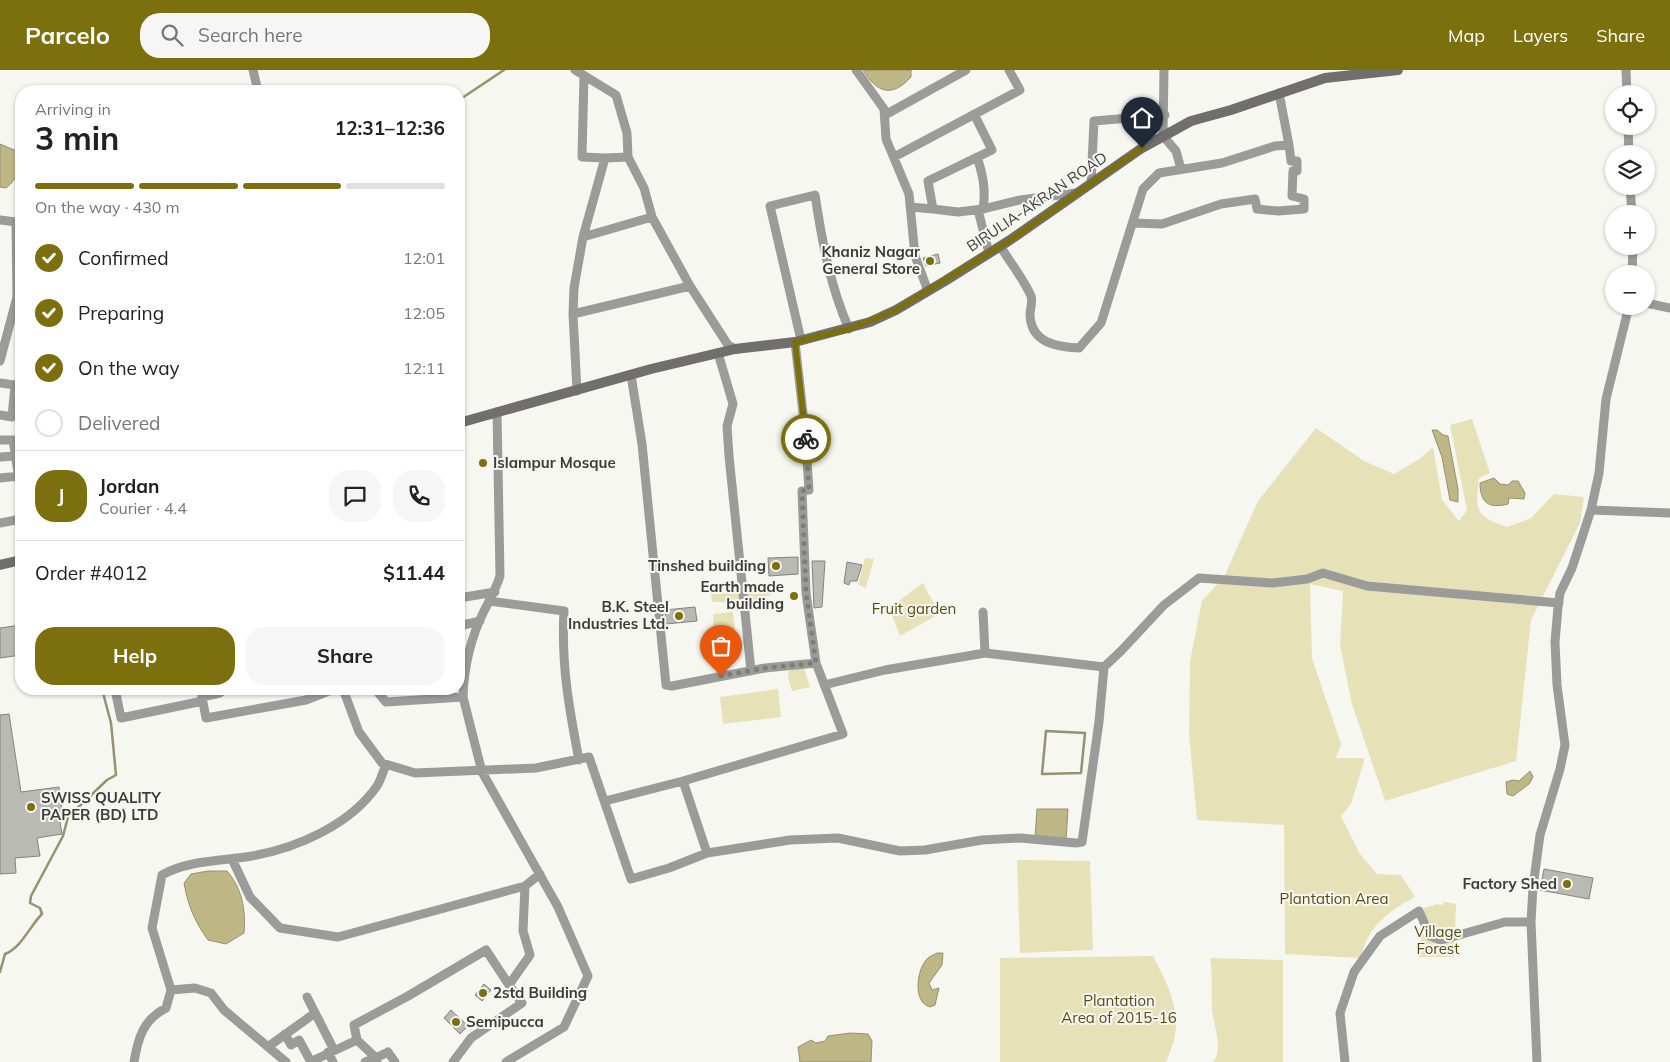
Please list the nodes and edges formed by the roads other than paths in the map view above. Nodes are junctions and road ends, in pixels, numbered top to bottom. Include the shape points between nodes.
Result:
1 (253, 70) edge
2 (575, 70) edge
3 (856, 70) edge
4 (966, 70) edge
5 (1009, 70) edge
6 (1164, 70) edge
7 (1398, 70) edge
8 (1626, 70) edge
9 (584, 76) junction
10 (257, 85) edge
11 (1627, 85) edge
12 (1279, 93) junction
13 (974, 114) junction
14 (884, 115) junction
15 (1165, 115) junction
16 (1163, 136) junction
17 (1288, 145) junction
18 (628, 157) junction
19 (894, 157) junction
20 (977, 157) junction
21 (605, 158) junction
22 (1181, 169) junction
23 (1091, 184) junction
24 (1081, 191) junction
25 (985, 194) junction
26 (1004, 204) junction
27 (910, 206) junction
28 (933, 209) junction
29 (981, 210) junction
30 (652, 217) junction
31 (0, 220) edge
32 (15, 222) edge
33 (1133, 223) junction
34 (583, 237) junction
35 (1000, 246) junction
36 (989, 253) junction
37 (690, 286) junction
38 (928, 291) junction
39 (15, 305) edge
40 (1655, 305) edge
41 (1670, 308) edge
42 (573, 314) junction
43 (1627, 315) edge
44 (849, 329) junction
45 (798, 341) junction
46 (735, 349) junction
47 (718, 353) junction
48 (0, 361) edge
49 (631, 375) junction
50 (0, 383) edge
51 (15, 385) edge
52 (577, 391) junction
53 (15, 393) edge
54 (496, 412) junction
55 (0, 415) edge
56 (465, 421) edge
57 (0, 440) edge
58 (15, 451) edge
59 (15, 456) edge
60 (0, 457) edge
61 (15, 476) edge
62 (0, 478) edge
63 (1591, 510) junction
64 (1670, 514) edge
65 (15, 520) edge
66 (0, 523) edge
67 (15, 562) edge
68 (0, 566) edge
69 (495, 592) junction
70 (465, 597) edge
71 (490, 601) junction
72 (1559, 603) junction
73 (983, 612) dead end
74 (480, 621) junction
75 (465, 625) edge
76 (985, 653) junction
77 (816, 663) junction
78 (1104, 667) junction
79 (465, 671) edge
80 (751, 671) junction
81 (824, 684) junction
82 (116, 695) edge
83 (211, 695) edge
84 (319, 695) edge
85 (346, 695) edge
86 (380, 695) edge
87 (463, 697) joint
88 (203, 701) junction
89 (579, 760) junction
90 (386, 765) junction
91 (482, 772) junction
92 (684, 781) junction
93 (605, 801) junction
94 (707, 853) junction
95 (232, 858) junction
96 (540, 874) junction
97 (525, 886) junction
98 (1531, 922) junction
99 (509, 985) junction
100 (171, 990) junction
101 (307, 996) dead end
102 (315, 1013) junction
103 (285, 1034) junction
104 (357, 1040) junction
105 (269, 1046) junction
106 (331, 1051) junction
107 (376, 1060) edge
108 (134, 1062) edge
109 (286, 1062) edge
110 (310, 1062) edge
111 (333, 1062) edge
112 (365, 1062) edge
113 (395, 1062) edge
114 (453, 1062) edge
115 (506, 1062) edge
116 (1345, 1062) edge
117 (1537, 1062) edge

1 - 10 street
2 - 9 street
3 - 14 street via 872,89 884,109
4 - 14 street
5 - 13 street via 1020,90
6 - 15 street
7 - 12 street, BIRULIA-AKRAN ROAD via 1325,78
8 - 11 street
9 - 18 street via 616,94 627,133
9 - 21 street via 582,157
12 - 16 street, BIRULIA-AKRAN ROAD via 1191,121
12 - 17 street
13 - 19 street
13 - 20 street via 992,150
14 - 19 street via 886,139
15 - 16 street
15 - 23 street via 1094,121
16 - 22 street via 1176,151
16 - 23 street, BIRULIA-AKRAN ROAD
17 - 22 street via 1222,163
17 - 33 street via 1291,161 1297,161 1297,171 1293,171 1292,196 1304,199 1304,209 1257,209 1255,199 1221,204 1162,224
18 - 21 street
18 - 30 street via 644,188
19 - 27 street via 904,179
20 - 25 street
20 - 28 street via 928,181
21 - 34 street
22 - 33 street via 1159,173 1143,189
23 - 24 street, BIRULIA-AKRAN ROAD
24 - 26 street
24 - 35 street, BIRULIA-AKRAN ROAD
25 - 26 street
25 - 29 street
26 - 29 street
27 - 28 street
27 - 38 street via 915,256
28 - 29 street
29 - 36 street
30 - 34 street
30 - 37 street
31 - 32 street
33 - 35 street via 1101,323 1079,348 1058,347 1042,341 1032,327 1032,299 1026,285
34 - 42 street
35 - 36 street, BIRULIA-AKRAN ROAD
36 - 38 street, BIRULIA-AKRAN ROAD
37 - 42 street
37 - 46 street via 728,345
38 - 44 street, BIRULIA-AKRAN ROAD via 896,310
39 - 48 street
40 - 41 street
42 - 52 street
43 - 63 street via 1606,399 1599,473
44 - 45 street, BIRULIA-AKRAN ROAD
44 - 45 street via 830,277 815,195 806,197 770,206
45 - 46 street, BIRULIA-AKRAN ROAD
45 - 77 street via 809,490 802,491 806,593
46 - 47 street, BIRULIA-AKRAN ROAD
47 - 49 street, BIRULIA-AKRAN ROAD
47 - 80 street via 733,404 727,426 729,456
49 - 52 street, BIRULIA-AKRAN ROAD
49 - 80 street via 642,444 666,684 672,686
50 - 51 street
52 - 54 street, BIRULIA-AKRAN ROAD
53 - 55 street via 12,416
54 - 56 street, BIRULIA-AKRAN ROAD
54 - 69 street via 500,576
57 - 58 street via 13,440
59 - 60 street
61 - 62 street
63 - 64 street
63 - 72 street
65 - 66 street
67 - 68 street
69 - 70 street
69 - 71 street
71 - 74 street
71 - 89 street via 564,611 565,690
72 - 78 street via 1367,586 1323,572 1273,583 1199,578 1164,605
72 - 98 street via 1555,642 1565,746 1540,835
73 - 76 street
74 - 75 street
74 - 79 street
76 - 78 street
76 - 81 street
77 - 80 street
77 - 81 street
78 - 94 street via 1082,842 1020,838 900,851 838,838 790,840
81 - 92 street via 843,734
82 - 88 street via 121,718
83 - 88 street via 202,697
84 - 88 street via 206,718
85 - 90 street via 359,732
86 - 87 street via 386,702
87 - 91 street
89 - 91 street via 536,768
89 - 93 street via 589,758
90 - 91 street via 415,773
90 - 95 street via 377,785 360,805 338,821 297,844
91 - 96 street
92 - 93 street
92 - 94 street
93 - 94 street via 631,878
95 - 97 street via 250,897 280,928 338,937
95 - 100 street via 174,868 162,875 152,928
96 - 97 street
96 - 115 street via 588,976 564,1027
97 - 99 street via 523,931 530,955
98 - 116 street via 1504,922 1441,940 1430,936 1418,912 1380,936 1354,972 1340,1013
98 - 117 street
99 - 104 street via 486,950 354,1025
99 - 114 street via 522,1003 471,1038
100 - 105 street via 195,988 211,993 224,1010
100 - 108 street via 166,1008 154,1014 138,1037
101 - 102 street
102 - 103 street
102 - 106 street
103 - 105 street
103 - 110 street via 292,1045 299,1040
104 - 106 street
104 - 107 street
105 - 109 street
106 - 110 street
106 - 111 street
107 - 112 street
107 - 113 street via 388,1052

